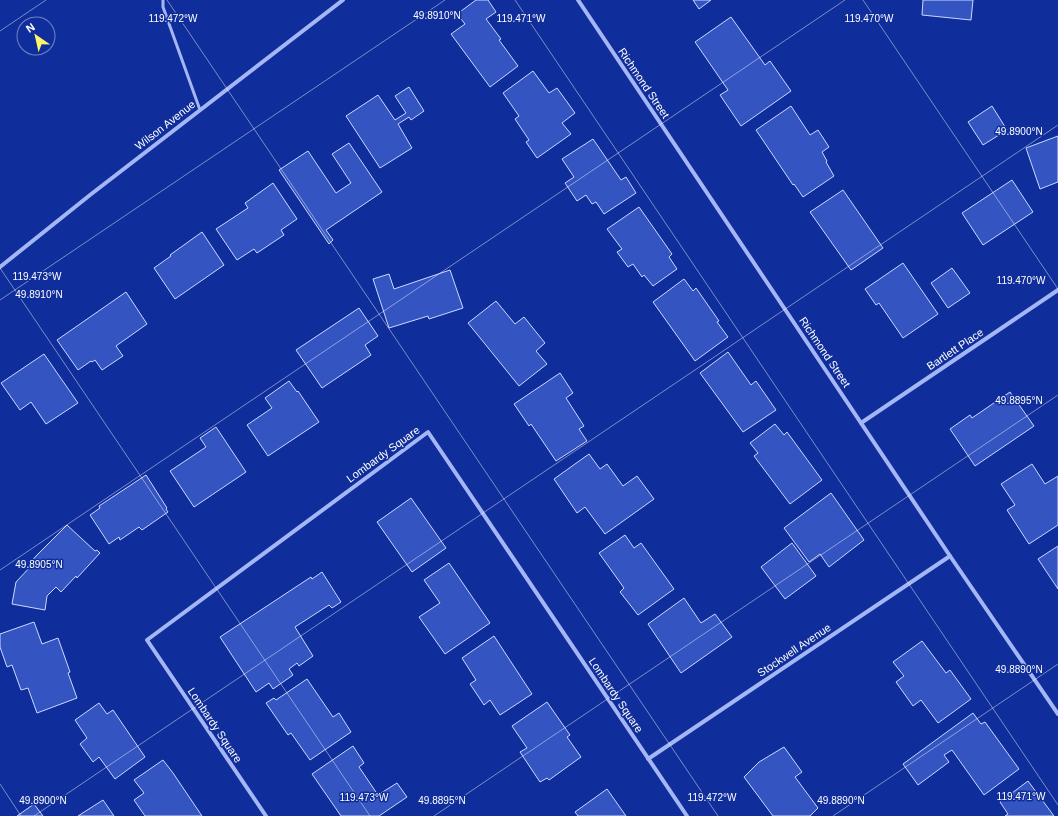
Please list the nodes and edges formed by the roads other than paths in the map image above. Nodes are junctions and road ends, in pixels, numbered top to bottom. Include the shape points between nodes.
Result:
1 (163, 0) edge
2 (343, 0) edge
3 (578, 0) edge
4 (200, 110) junction
5 (0, 266) edge
6 (1058, 290) edge
7 (861, 423) junction
8 (950, 556) junction
9 (1058, 714) edge
10 (648, 759) junction
11 (266, 816) edge
12 (687, 816) edge

1 - 4 lane via 162,7
2 - 4 street, Wilson Avenue
3 - 7 street, Richmond Street
4 - 5 street, Wilson Avenue
6 - 7 street, Bartlett Place
7 - 8 street, Richmond Street
8 - 9 street, Richmond Street
8 - 10 street, Stockwell Avenue
10 - 11 street, Lombardy Square via 428,432 147,640
10 - 12 street, Lombardy Square

